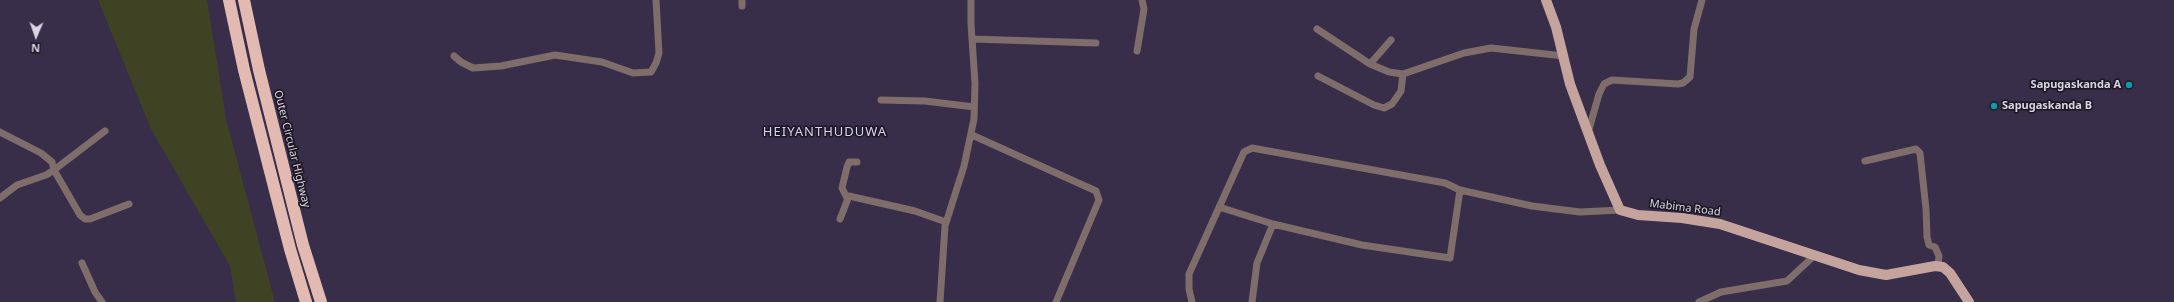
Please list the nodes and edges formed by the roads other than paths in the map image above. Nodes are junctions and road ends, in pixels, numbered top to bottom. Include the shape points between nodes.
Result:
1 (229, 0) edge
2 (244, 0) edge
3 (656, 0) edge
4 (971, 0) edge
5 (1142, 0) edge
6 (1546, 0) edge
7 (1702, 0) edge
8 (1317, 29) dead end
9 (972, 39) junction
10 (1391, 40) dead end
11 (1096, 43) dead end
12 (1137, 51) dead end
13 (454, 56) dead end
14 (1564, 56) junction
15 (1370, 64) junction
16 (1403, 74) junction
17 (1318, 76) dead end
18 (881, 100) dead end
19 (974, 107) junction
20 (105, 131) dead end
21 (0, 132) edge
22 (1588, 134) junction
23 (972, 135) junction
24 (1865, 161) dead end
25 (857, 162) dead end
26 (54, 170) junction
27 (1460, 190) junction
28 (0, 198) edge
29 (847, 198) junction
30 (129, 204) dead end
31 (1219, 207) junction
32 (1620, 210) junction
33 (840, 219) dead end
34 (946, 222) junction
35 (1273, 224) junction
36 (1815, 255) junction
37 (82, 263) dead end
38 (1938, 266) junction
39 (102, 302) edge
40 (306, 302) edge
41 (321, 302) edge
42 (940, 302) edge
43 (1056, 302) edge
44 (1192, 302) edge
45 (1252, 302) edge
46 (1699, 302) edge
47 (1969, 302) edge

1 - 40 highway via 244,70
2 - 41 highway, Outer Circular Highway via 299,230
3 - 13 street via 659,53 651,72 633,73 602,62 555,55 501,66 473,68
4 - 9 street
5 - 12 street via 1144,9
6 - 14 main road
7 - 22 street via 1694,29 1690,77 1678,84 1612,80 1604,84
8 - 15 street
9 - 11 street
9 - 19 street
10 - 15 street
14 - 16 street via 1490,48 1464,53
14 - 22 main road via 1570,84
15 - 16 street via 1389,72
16 - 17 street via 1401,91 1392,104 1384,108
18 - 19 street via 925,101
19 - 23 street
20 - 26 street
21 - 26 street via 41,153 52,162
22 - 32 main road
23 - 34 street
23 - 43 street via 1096,191 1099,200
24 - 38 street via 1916,149 1920,153 1926,237 1929,245 1935,247 1939,256
25 - 29 street via 849,162 847,167 842,188
26 - 28 street via 17,185
26 - 30 street via 84,218 90,219
27 - 31 street via 1444,183 1252,148 1244,152
27 - 32 street via 1532,206 1580,212
27 - 35 street via 1450,258 1362,245
29 - 33 street
29 - 34 street via 853,197 916,211
31 - 35 street
31 - 44 street via 1188,274
32 - 36 main road, Mabima Road via 1638,215 1720,224
34 - 42 street
35 - 45 street via 1257,263
36 - 38 main road, Mabima Road via 1859,270 1886,274
36 - 46 street via 1787,281 1721,292
37 - 39 street
38 - 47 main road via 1950,273

